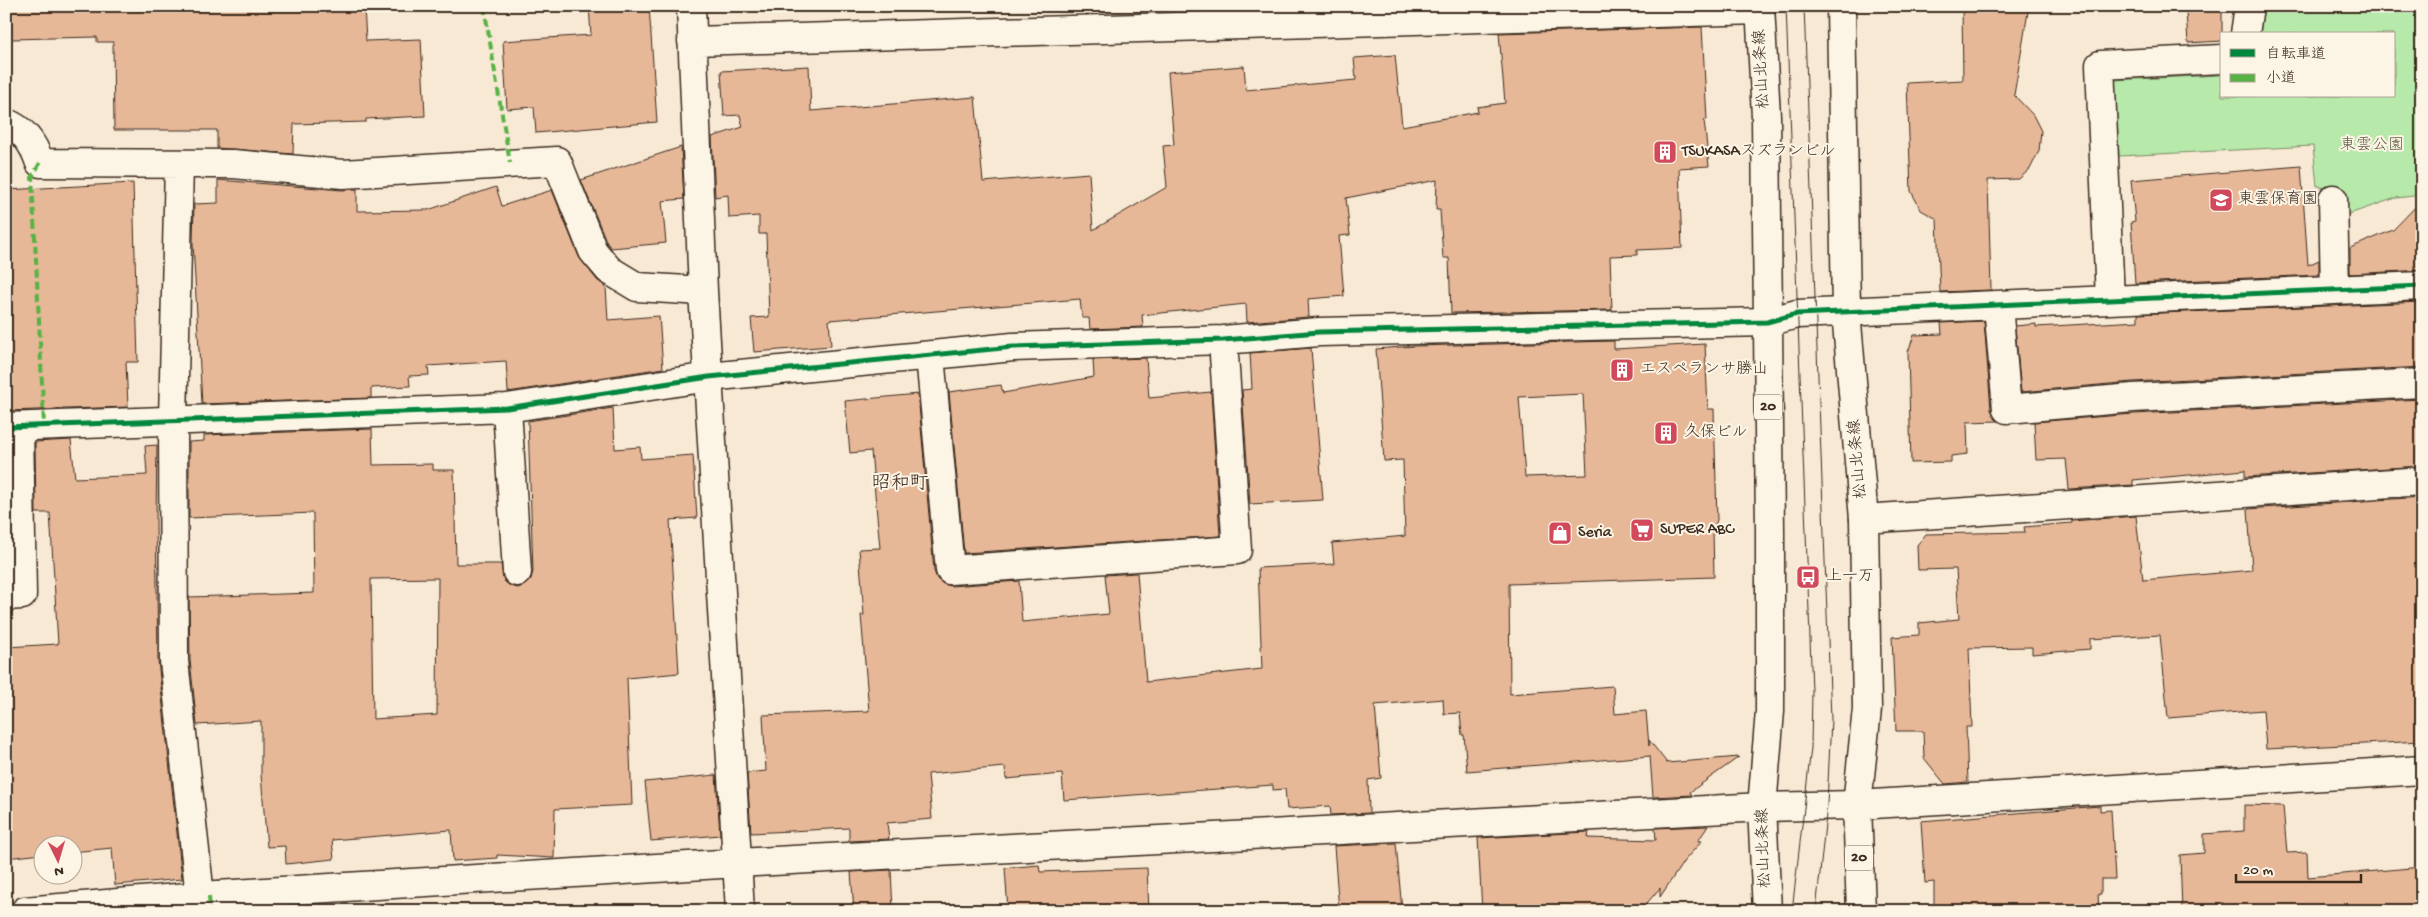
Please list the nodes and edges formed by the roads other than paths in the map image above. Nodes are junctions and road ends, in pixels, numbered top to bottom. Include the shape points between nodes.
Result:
1 (691, 6) edge
2 (1842, 6) edge
3 (2249, 6) edge
4 (1760, 8) edge
5 (1379, 14) edge
6 (2245, 32) edge
7 (692, 41) junction
8 (2220, 59) edge
9 (6, 123) edge
10 (179, 164) junction
11 (2333, 199) dead end
12 (2422, 286) edge
13 (2335, 290) junction
14 (702, 291) junction
15 (2110, 300) junction
16 (1998, 306) junction
17 (1846, 312) junction
18 (1767, 322) junction
19 (1224, 340) junction
20 (930, 356) junction
21 (709, 377) junction
22 (2422, 383) edge
23 (507, 408) junction
24 (173, 420) junction
25 (12, 427) edge
26 (2422, 481) edge
27 (1864, 519) junction
28 (517, 572) dead end
29 (6, 596) edge
30 (2422, 770) edge
31 (1857, 804) junction
32 (1762, 807) junction
33 (737, 863) junction
34 (200, 896) junction
35 (1762, 907) edge
36 (25, 911) edge
37 (740, 911) edge
38 (1861, 911) edge

1 - 7 street
2 - 17 street, 松山北条線 / 20
3 - 6 street
4 - 5 street
4 - 18 street, 松山北条線 / 20 via 1766,116
5 - 7 street
7 - 14 street
8 - 15 street via 2100,65
9 - 10 street via 15,126 33,144 40,163
10 - 14 street via 233,164 343,174 557,161 593,251 609,270 637,287
10 - 24 street
11 - 13 street
12 - 13 street
13 - 15 street
14 - 21 street
15 - 16 street
16 - 17 street
16 - 22 street via 2008,409 2133,398
17 - 18 street via 1797,314
17 - 27 street, 松山北条線 / 20
18 - 19 street via 1319,332
18 - 32 street, 松山北条線 / 20 via 1770,711
19 - 20 street via 1013,347
19 - 20 street via 1237,550 950,570
20 - 21 street
21 - 23 street
21 - 33 street
23 - 24 street
23 - 28 street
24 - 25 street
24 - 34 street via 174,661
25 - 29 street via 22,595
26 - 27 street
27 - 31 street, 松山北条線 / 20 via 1866,709
30 - 31 street
31 - 32 street
31 - 38 street, 松山北条線 / 20
32 - 33 street
32 - 35 street, 松山北条線 / 20
33 - 34 street
33 - 37 street
34 - 36 street

